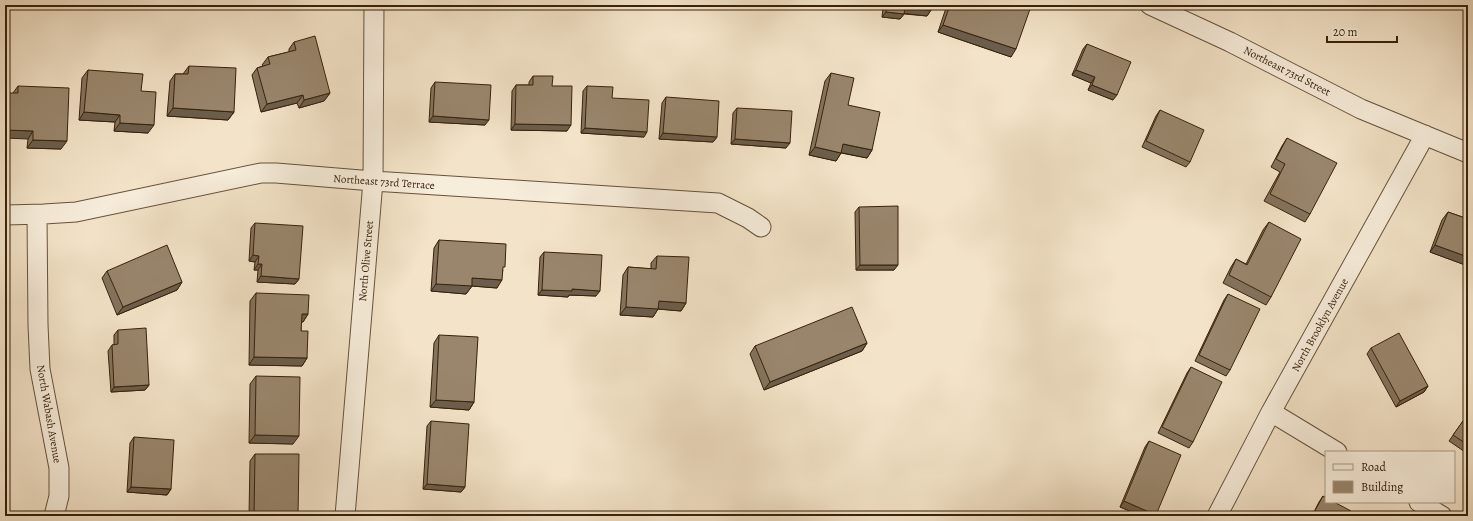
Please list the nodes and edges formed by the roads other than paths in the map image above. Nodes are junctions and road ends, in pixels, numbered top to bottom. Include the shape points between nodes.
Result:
1 (374, 5) edge
2 (1150, 5) edge
3 (1425, 135) junction
4 (1468, 153) edge
5 (373, 181) junction
6 (5, 215) edge
7 (37, 215) junction
8 (761, 227) dead end
9 (1271, 412) junction
10 (1335, 451) edge
11 (1421, 503) edge
12 (54, 516) edge
13 (345, 516) edge
14 (1217, 516) edge
15 (1442, 516) edge

1 - 5 street, North Olive Street
2 - 3 street, Northeast 73rd Street via 1230,42 1361,109
3 - 4 street, Northeast 73rd Street
3 - 9 street, North Brooklyn Avenue
5 - 7 street, Northeast 73rd Terrace via 261,173 76,212
5 - 8 street, Northeast 73rd Terrace via 718,203
5 - 13 street, North Olive Street
6 - 7 street, Northeast 73rd Terrace
7 - 12 street, North Wabash Avenue via 40,369 59,468 59,496
9 - 10 street
9 - 14 street, North Brooklyn Avenue
11 - 15 street

